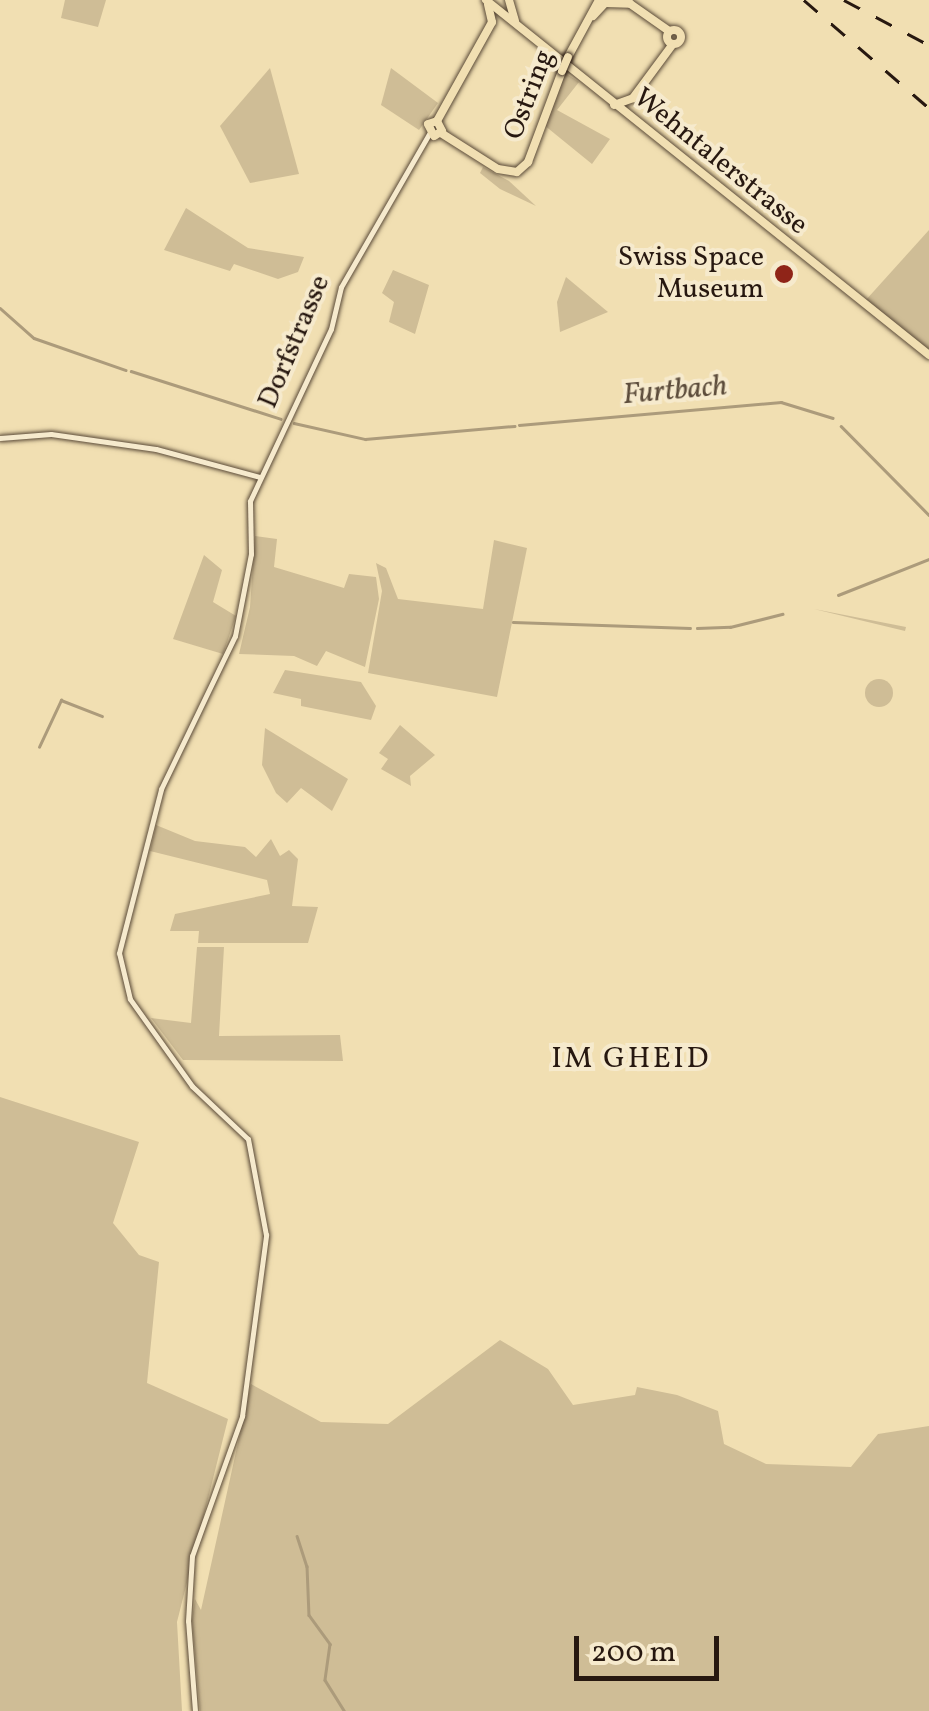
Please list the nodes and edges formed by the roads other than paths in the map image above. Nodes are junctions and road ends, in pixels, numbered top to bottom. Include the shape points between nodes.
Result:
1 (507, 0) edge
2 (627, 1) edge
3 (488, 2) edge
4 (595, 2) edge
5 (514, 22) junction
6 (489, 30) junction
7 (580, 31) junction
8 (633, 98) junction
9 (614, 105) junction
10 (437, 121) junction
11 (636, 122) junction
12 (440, 133) junction
13 (429, 134) junction
14 (929, 355) edge
15 (0, 438) edge
16 (260, 477) junction
17 (194, 1711) edge

1 - 3 main road
1 - 5 main road
2 - 7 main road via 605,3
2 - 8 main road via 669,31 673,44
3 - 5 main road, Wehntalerstrasse
3 - 6 main road
4 - 7 main road, Ostring
5 - 6 main road
5 - 9 main road, Wehntalerstrasse
6 - 10 main road
7 - 12 main road, Ostring, bridge via 528,162 516,172 492,166
8 - 9 main road
8 - 11 main road
9 - 11 main road, Wehntalerstrasse
10 - 12 main road
10 - 13 main road via 428,124
11 - 14 main road, Wehntalerstrasse
12 - 13 main road
13 - 16 street, Dorfstrasse via 341,287 331,330
15 - 16 street via 64,436 163,451
16 - 17 street, Dorfstrasse via 250,501 251,554 235,636 160,789 119,953 130,1000 192,1086 242,1128 255,1162 266,1254 242,1416 190,1571

